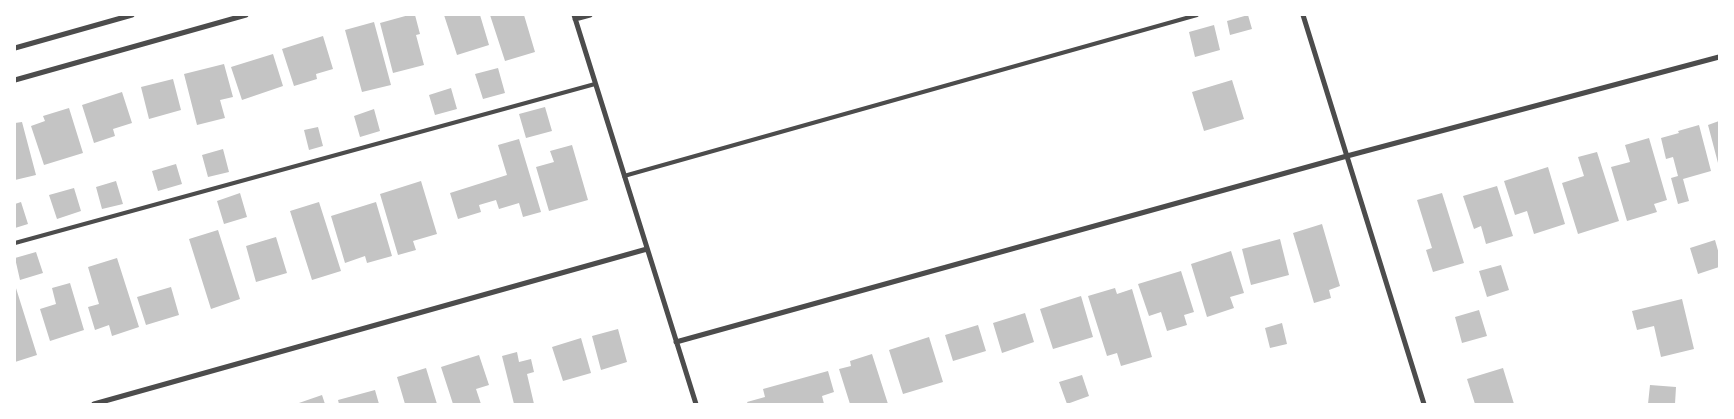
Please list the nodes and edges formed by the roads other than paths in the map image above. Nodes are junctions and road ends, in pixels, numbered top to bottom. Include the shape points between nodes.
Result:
1 (132, 15) edge
2 (246, 15) edge
3 (590, 15) edge
4 (1197, 15) edge
5 (1303, 15) edge
6 (574, 17) edge
7 (15, 48) edge
8 (1719, 57) edge
9 (15, 80) edge
10 (595, 84) junction
11 (1347, 156) junction
12 (624, 176) junction
13 (15, 243) edge
14 (647, 249) junction
15 (676, 342) junction
16 (94, 404) edge
17 (696, 404) edge
18 (1424, 404) edge

1 - 7 street
2 - 9 street
3 - 6 street
4 - 12 lane
5 - 11 street
6 - 10 street
8 - 11 street
10 - 12 street
10 - 13 lane
11 - 15 street
11 - 18 street
12 - 14 street
14 - 15 street
14 - 16 street
15 - 17 street

